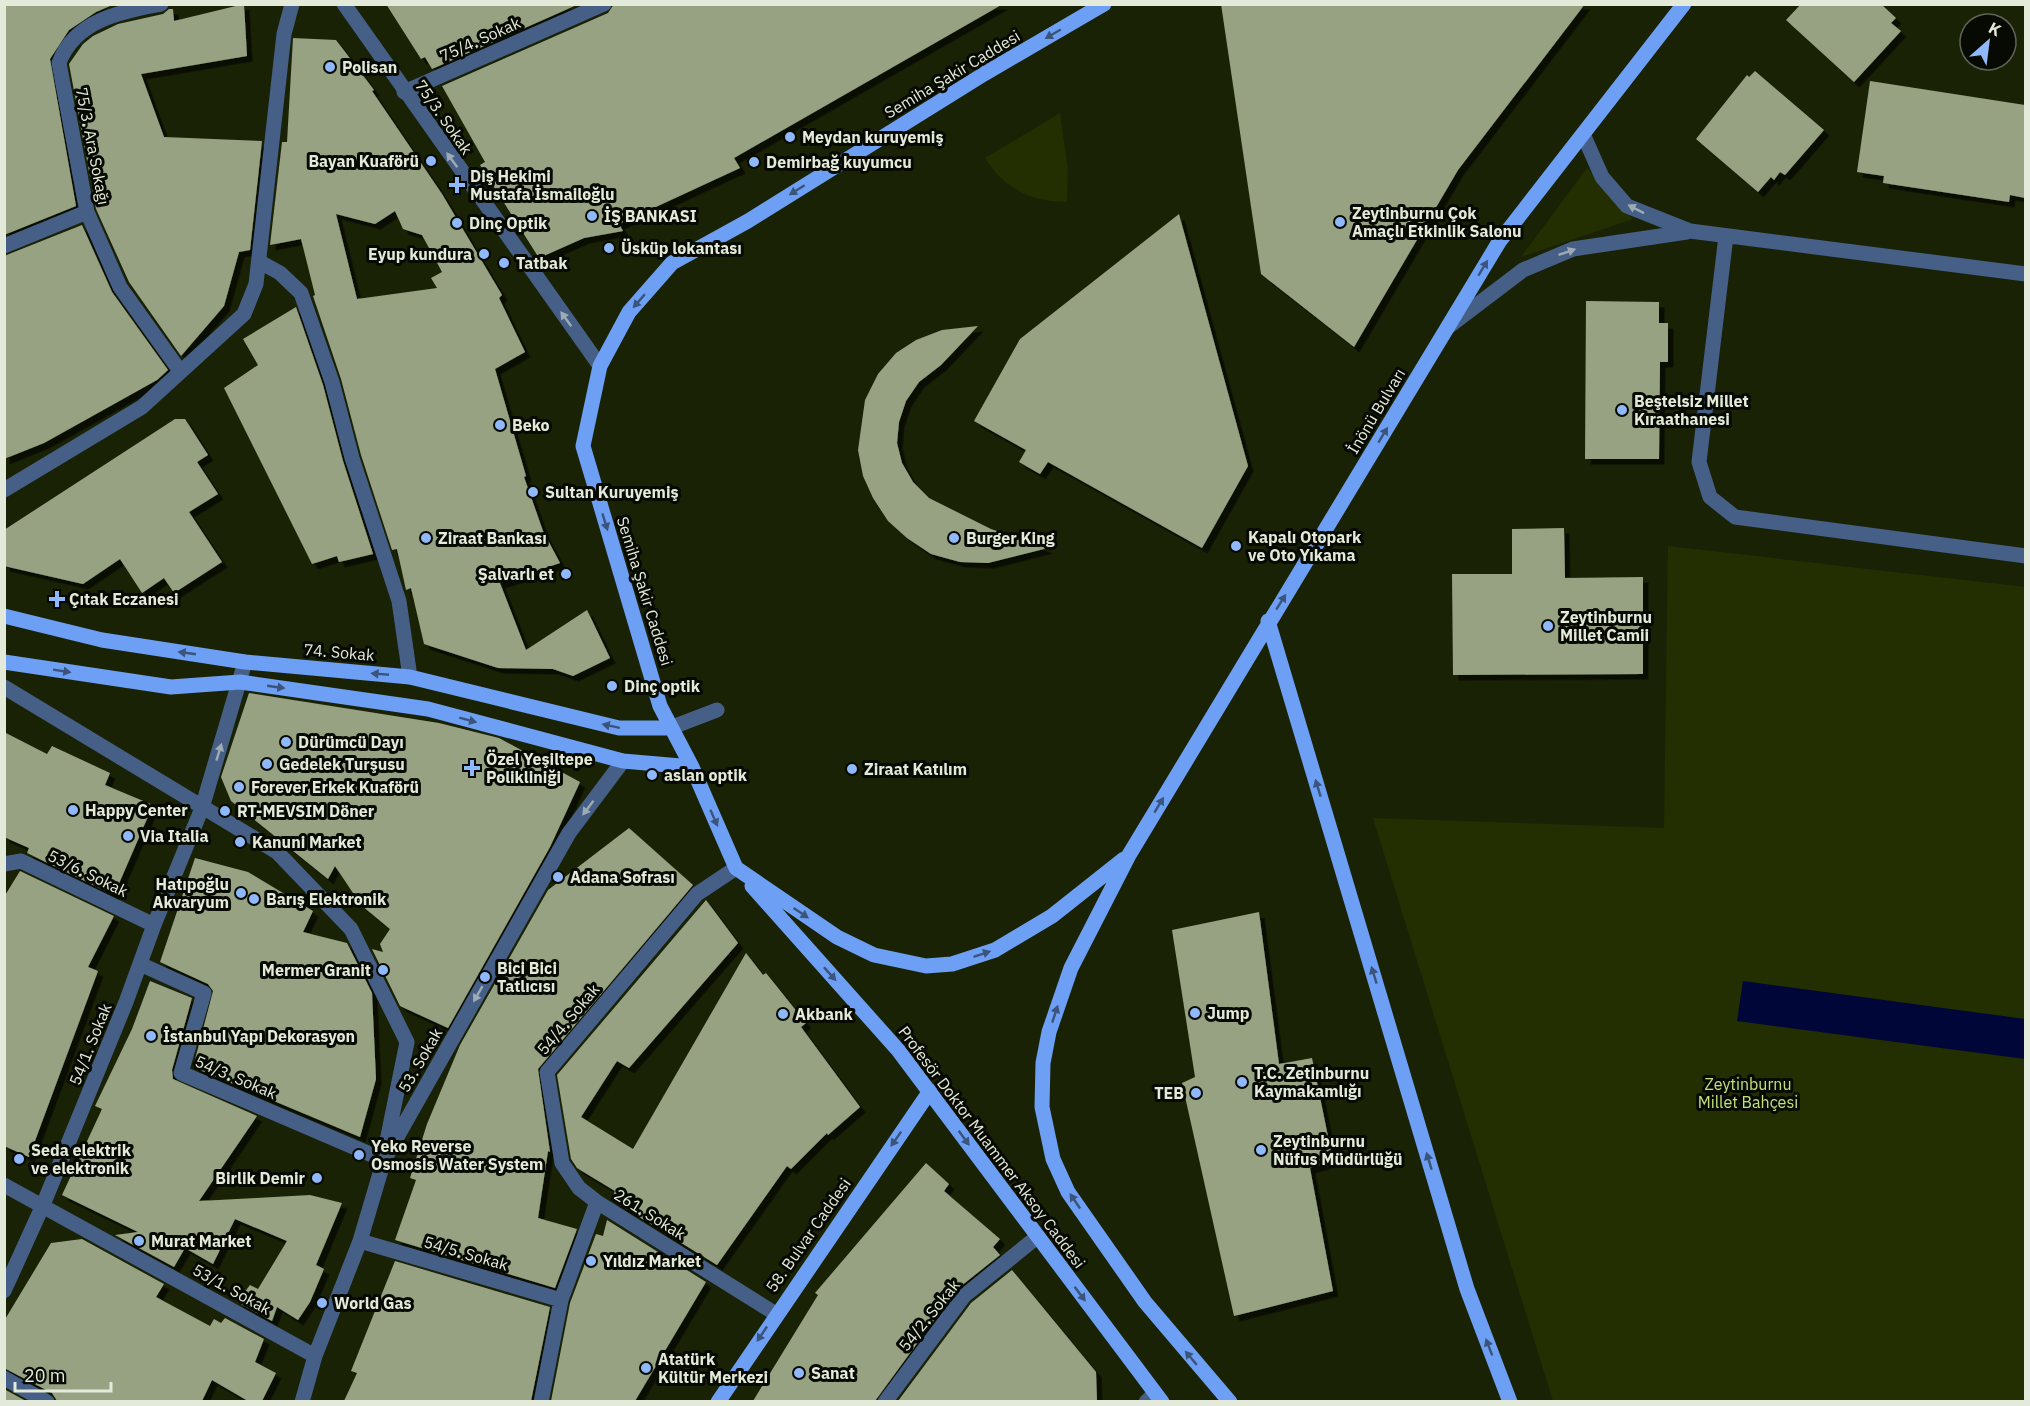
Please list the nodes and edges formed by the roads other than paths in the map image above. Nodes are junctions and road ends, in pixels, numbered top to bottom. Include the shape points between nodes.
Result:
1 (161, 4) edge
2 (292, 4) edge
3 (344, 4) edge
4 (604, 4) edge
5 (1104, 4) edge
6 (1684, 4) edge
7 (404, 92) junction
8 (1583, 134) junction
9 (87, 212) junction
10 (1690, 231) junction
11 (1726, 236) junction
12 (4, 246) edge
13 (260, 262) junction
14 (2025, 274) edge
15 (1448, 327) junction
16 (600, 366) junction
17 (180, 371) junction
18 (4, 490) edge
19 (2025, 556) edge
20 (4, 616) edge
21 (1268, 621) junction
22 (4, 662) edge
23 (245, 662) junction
24 (410, 677) junction
25 (240, 682) junction
26 (4, 687) edge
27 (717, 710) dead end
28 (670, 728) junction
29 (623, 761) junction
30 (692, 767) junction
31 (202, 808) junction
32 (1129, 855) junction
33 (4, 864) edge
34 (736, 868) junction
35 (154, 925) junction
36 (141, 964) junction
37 (930, 1090) junction
38 (384, 1160) junction
39 (4, 1185) edge
40 (597, 1202) junction
41 (43, 1205) junction
42 (1037, 1237) junction
43 (360, 1241) junction
44 (4, 1291) edge
45 (561, 1300) junction
46 (776, 1314) junction
47 (315, 1356) junction
48 (4, 1378) edge
49 (1154, 1399) edge
50 (47, 1401) edge
51 (302, 1401) edge
52 (541, 1401) edge
53 (717, 1401) edge
54 (885, 1401) edge
55 (1230, 1401) edge
56 (1510, 1401) edge

1 - 9 street, 75/3. Ara Sokağı via 91,23 63,51 59,63
2 - 13 street via 284,34
3 - 7 street, 75/3. Sokak
4 - 7 street, 75/4. Sokak
5 -> 16 main road, Semiha Şakir Caddesi via 748,221 672,263 629,312
6 - 8 main road, İnönü Bulvarı
16 -> 7 street, 75/3. Sokak
10 -> 8 street via 1627,206 1602,177
15 -> 8 main road, İnönü Bulvarı via 1499,242
9 - 12 street
9 - 17 street, 75/3. Ara Sokağı via 120,287
10 - 11 street
15 -> 10 street via 1523,270 1573,249
11 - 14 street
11 - 19 street via 1699,462 1710,497 1735,517
13 - 17 street via 244,314
13 - 24 street via 280,273 301,293 399,601
21 -> 15 main road, İnönü Bulvarı
16 -> 28 main road, Semiha Şakir Caddesi via 583,446 660,706
17 - 18 street via 142,407
23 -> 20 main road, 74. Sokak via 102,640
32 -> 21 main road, İnönü Bulvarı
56 -> 21 main road via 1467,1289
22 -> 25 main road via 171,687
24 -> 23 main road, 74. Sokak
23 - 25 street, 54/1. Sokak
28 -> 24 main road, 74. Sokak via 619,728
25 -> 29 main road via 428,709
31 -> 25 street, 54/1. Sokak
26 - 31 street
27 - 28 street
28 - 30 main road, Semiha Şakir Caddesi
29 - 30 main road
29 -> 38 street, 53. Sokak via 569,833
30 -> 34 main road, Semiha Şakir Caddesi
31 - 35 street, 54/1. Sokak
31 - 38 street via 277,852 351,929 407,1042
34 -> 32 main road via 837,937 874,955 926,966 952,964 995,950 1052,916
55 -> 32 main road, Profesör Doktor Muammer Aksoy Caddesi via 1145,1302 1068,1192 1053,1159 1042,1107 1043,1063 1049,1032 1071,968
33 - 35 street, 53/6. Sokak via 21,861
34 -> 37 main road, Profesör Doktor Muammer Aksoy Caddesi
34 - 40 street, 54/4. Sokak via 697,894 547,1072 562,1163 579,1188
35 - 36 street, 54/1. Sokak
36 - 38 street, 54/3. Sokak via 204,993 181,1073
36 - 41 street, 54/1. Sokak
37 -> 42 main road, Profesör Doktor Muammer Aksoy Caddesi
37 -> 46 main road, 58. Bulvar Caddesi
38 - 43 street, 53. Sokak
39 - 41 street, 53/1. Sokak
40 - 45 street
40 - 46 street, 261. Sokak
41 - 44 street, 54/1. Sokak
41 - 47 street, 53/1. Sokak
42 -> 49 main road, Profesör Doktor Muammer Aksoy Caddesi
42 - 54 street, 54/2. Sokak via 964,1296
43 - 45 street, 54/5. Sokak
43 - 47 street, 53. Sokak
45 - 52 street
46 -> 53 main road, 58. Bulvar Caddesi
47 - 51 street, 53. Sokak
48 - 50 street

